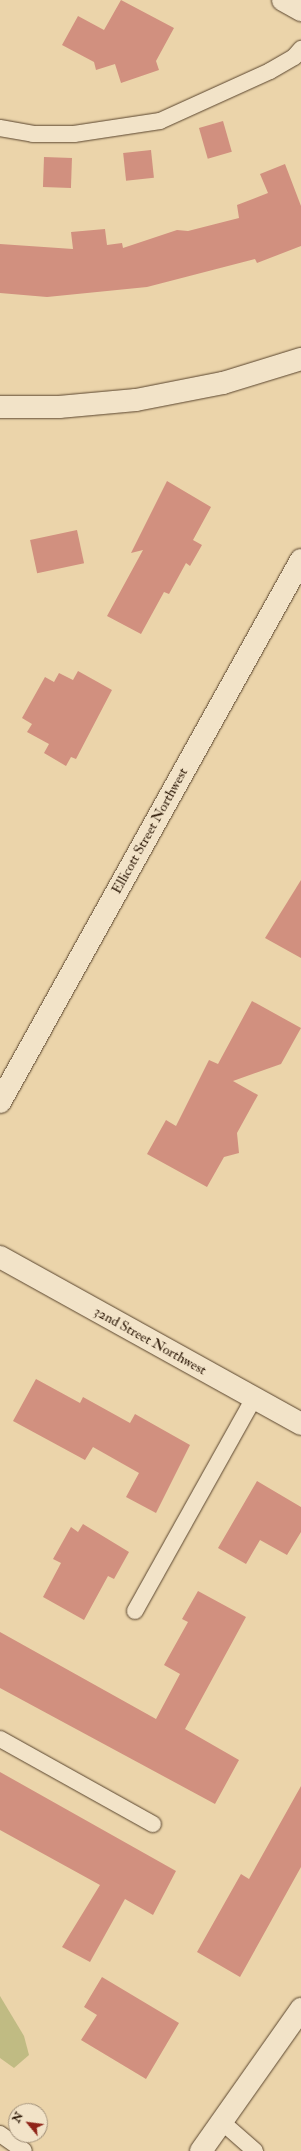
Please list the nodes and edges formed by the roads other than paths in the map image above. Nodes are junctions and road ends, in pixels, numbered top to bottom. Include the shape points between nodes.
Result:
1 (283, 0) edge
2 (301, 10) edge
3 (301, 49) edge
4 (0, 128) edge
5 (301, 359) edge
6 (0, 407) edge
7 (301, 560) edge
8 (0, 1102) edge
9 (0, 1257) edge
10 (254, 1398) junction
11 (301, 1424) edge
12 (135, 1611) dead end
13 (0, 1739) edge
14 (154, 1824) dead end
15 (301, 2009) edge
16 (222, 2122) junction
17 (0, 2134) edge
18 (24, 2151) edge
19 (201, 2151) edge
20 (255, 2151) edge

1 - 2 street
3 - 4 lane via 294,57 270,71 160,121 74,134 33,134
5 - 6 street via 223,383 136,400 59,407
7 - 8 street, Ellicott Street Northwest
9 - 10 street, 32nd Street Northwest
10 - 11 street, 32nd Street Northwest
10 - 12 lane
13 - 14 lane
15 - 16 street
16 - 19 street
16 - 20 lane
17 - 18 lane

